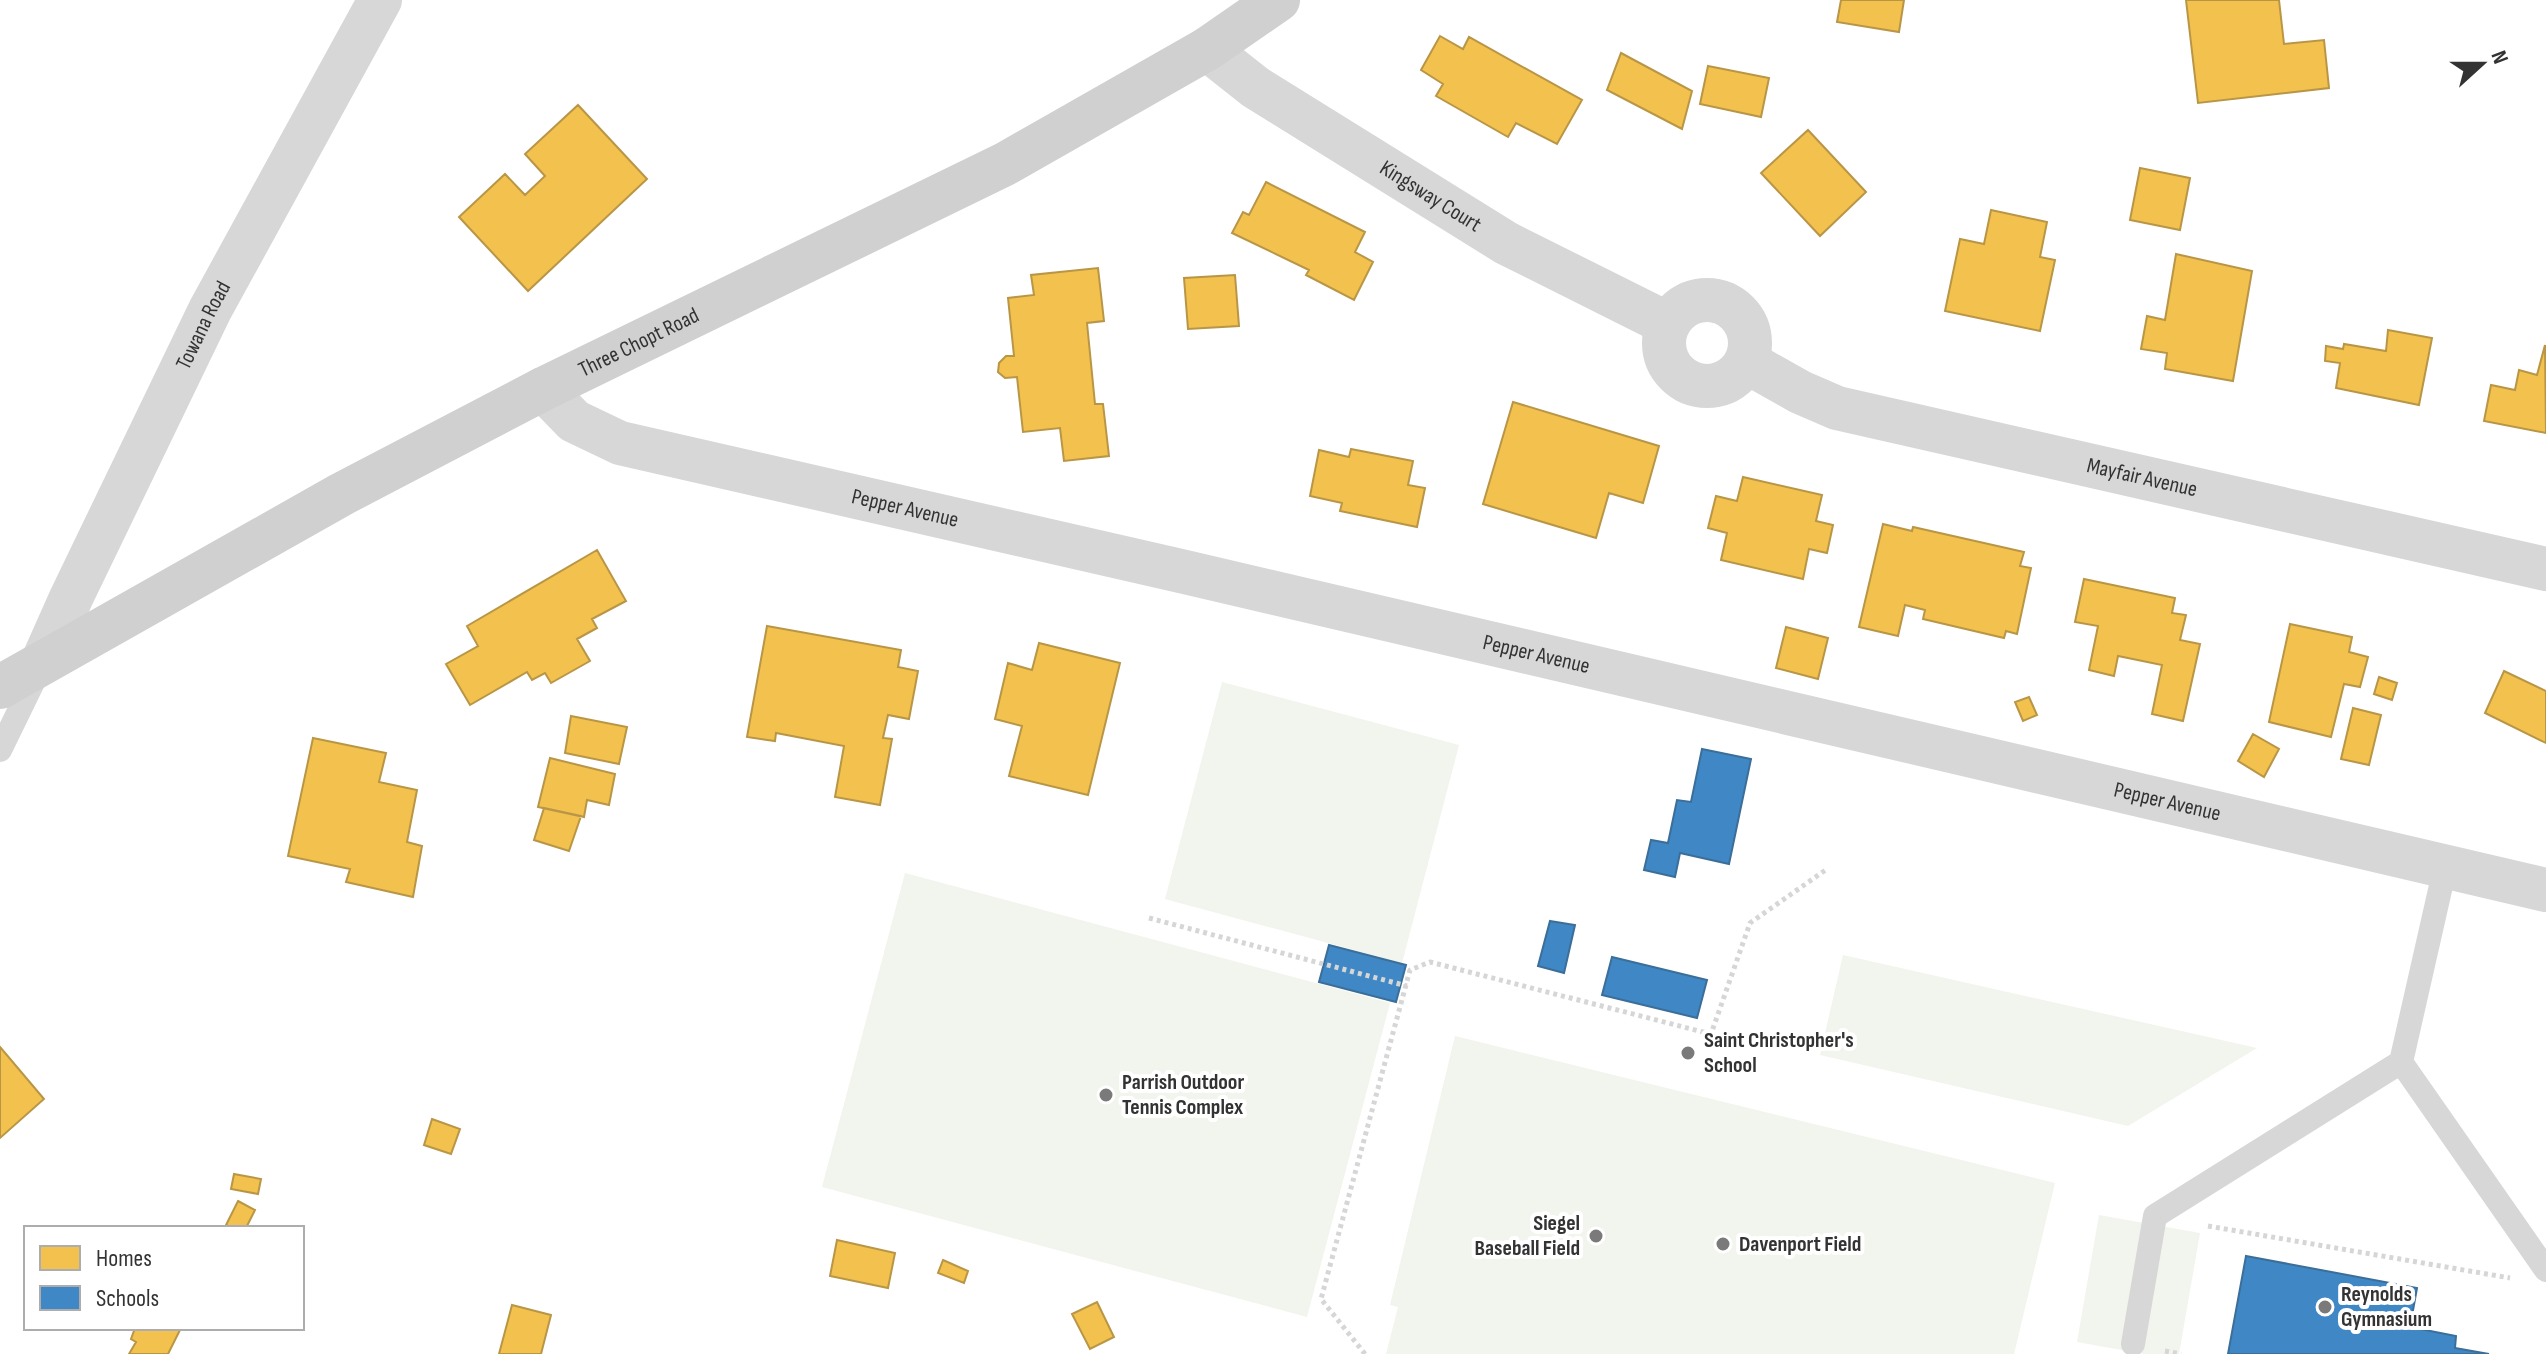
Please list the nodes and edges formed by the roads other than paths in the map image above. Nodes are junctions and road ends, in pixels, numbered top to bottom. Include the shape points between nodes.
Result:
1 (380, 0) edge
2 (1278, 0) edge
3 (1207, 49) junction
4 (1668, 324) junction
5 (1747, 362) junction
6 (543, 389) junction
7 (2546, 569) edge
8 (43, 661) junction
9 (0, 687) edge
10 (0, 750) edge
11 (2445, 868) junction
12 (2536, 878) edge
13 (2401, 1062) junction
14 (2546, 1270) edge
15 (2133, 1344) dead end

1 - 8 street, Towana Road via 210,310
2 - 3 main road, Three Chopt Road
3 - 4 street, Kingsway Court via 1255,87 1506,243
3 - 6 main road, Three Chopt Road via 1005,164
4 - 5 street via 1663,339 1671,368 1696,385 1725,383
4 - 5 street via 1686,304 1699,299 1726,303 1746,322 1751,349
5 - 7 street, Mayfair Avenue via 1837,408
6 - 8 main road, Three Chopt Road
6 - 11 street, Pepper Avenue via 574,421 620,443
8 - 9 main road, Three Chopt Road
8 - 10 lane
11 - 12 street, Pepper Avenue
11 - 13 lane
13 - 14 lane
13 - 15 lane via 2155,1216

